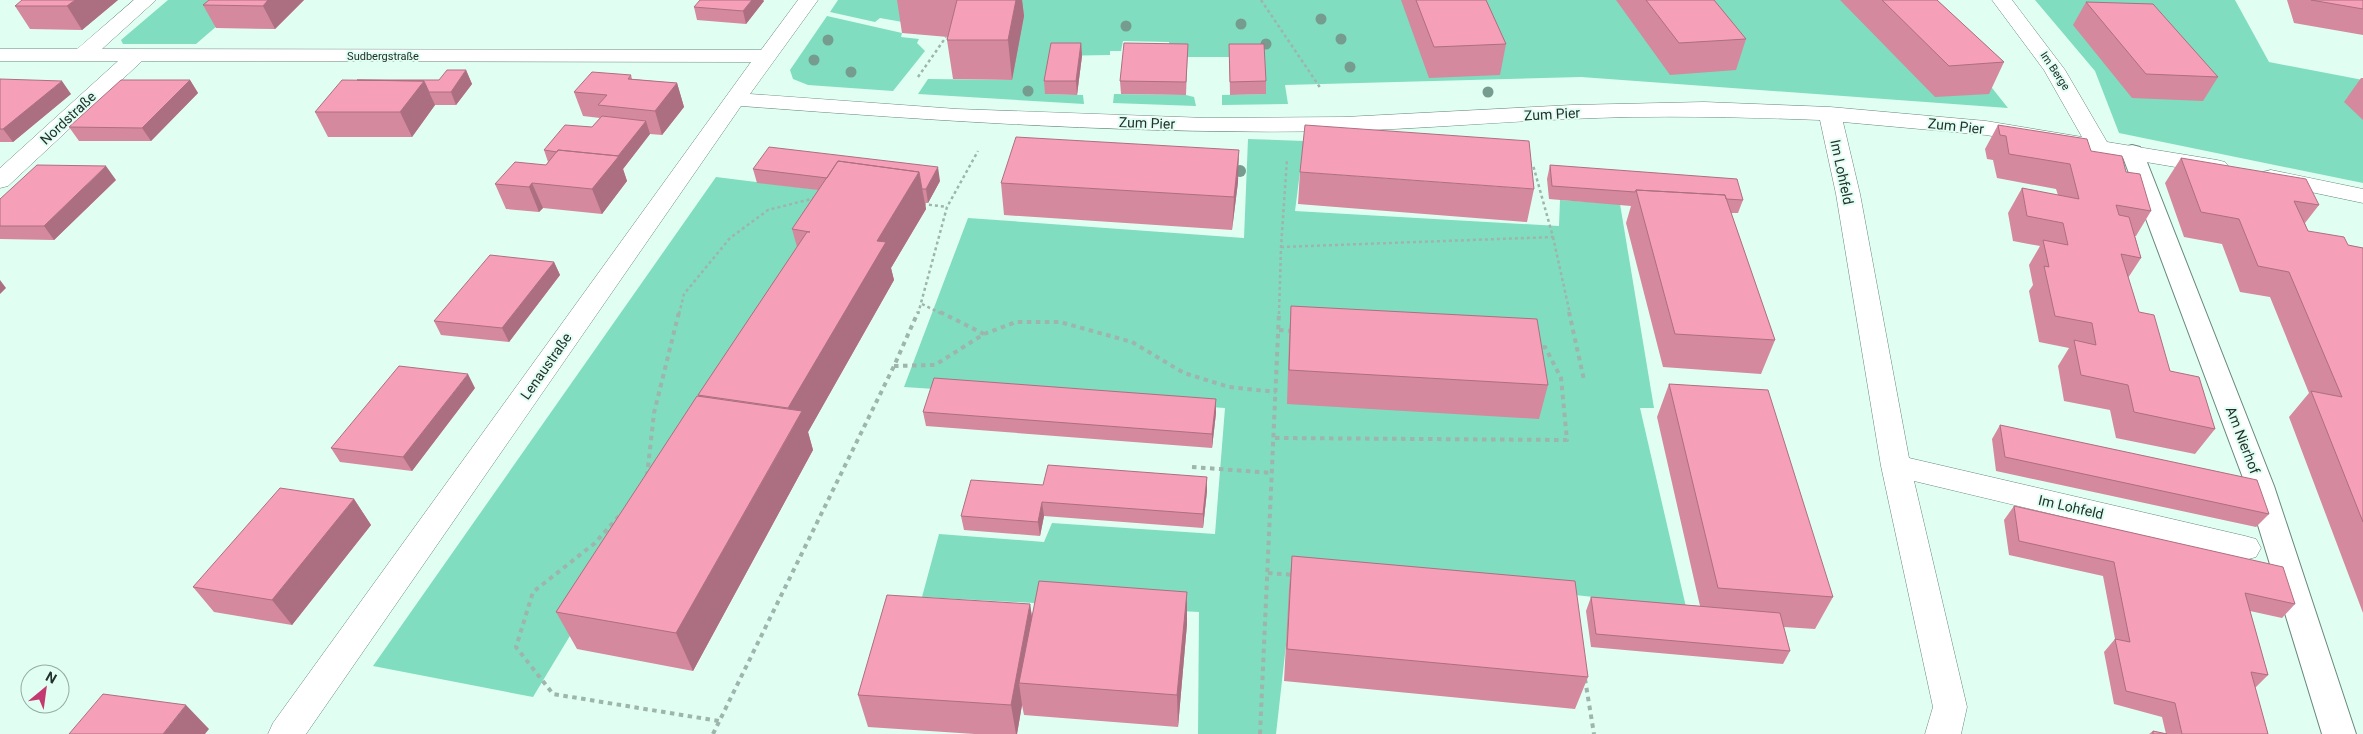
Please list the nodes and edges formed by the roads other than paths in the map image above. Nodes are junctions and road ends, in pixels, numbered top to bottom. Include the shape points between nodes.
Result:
1 (146, 0) edge
2 (808, 0) edge
3 (2002, 0) edge
4 (0, 55) edge
5 (81, 56) junction
6 (136, 56) junction
7 (766, 56) junction
8 (735, 99) junction
9 (1830, 114) junction
10 (2098, 147) junction
11 (2132, 152) junction
12 (0, 181) edge
13 (2363, 196) edge
14 (1896, 466) junction
15 (2245, 548) dead end
16 (286, 734) edge
17 (1943, 734) edge
18 (2339, 734) edge

1 - 5 street
2 - 7 street, Lenaustraße
3 - 10 street, Im Berge via 2028,31 2078,106
4 - 5 street, Sudbergstraße
5 - 6 street, Sudbergstraße
6 - 7 street, Sudbergstraße
6 - 12 street, Nordstraße
7 - 8 street, Lenaustraße
8 - 9 street, Zum Pier via 997,118 1287,126 1704,109
8 - 16 street, Lenaustraße
9 - 10 street, Zum Pier via 1986,128
9 - 14 street, Im Lohfeld via 1848,194
10 - 11 street, Zum Pier
11 - 13 street, Zum Pier
11 - 18 lane, Am Nierhof via 2260,486
14 - 15 street, Im Lohfeld
14 - 17 street, Im Lohfeld via 1950,707

